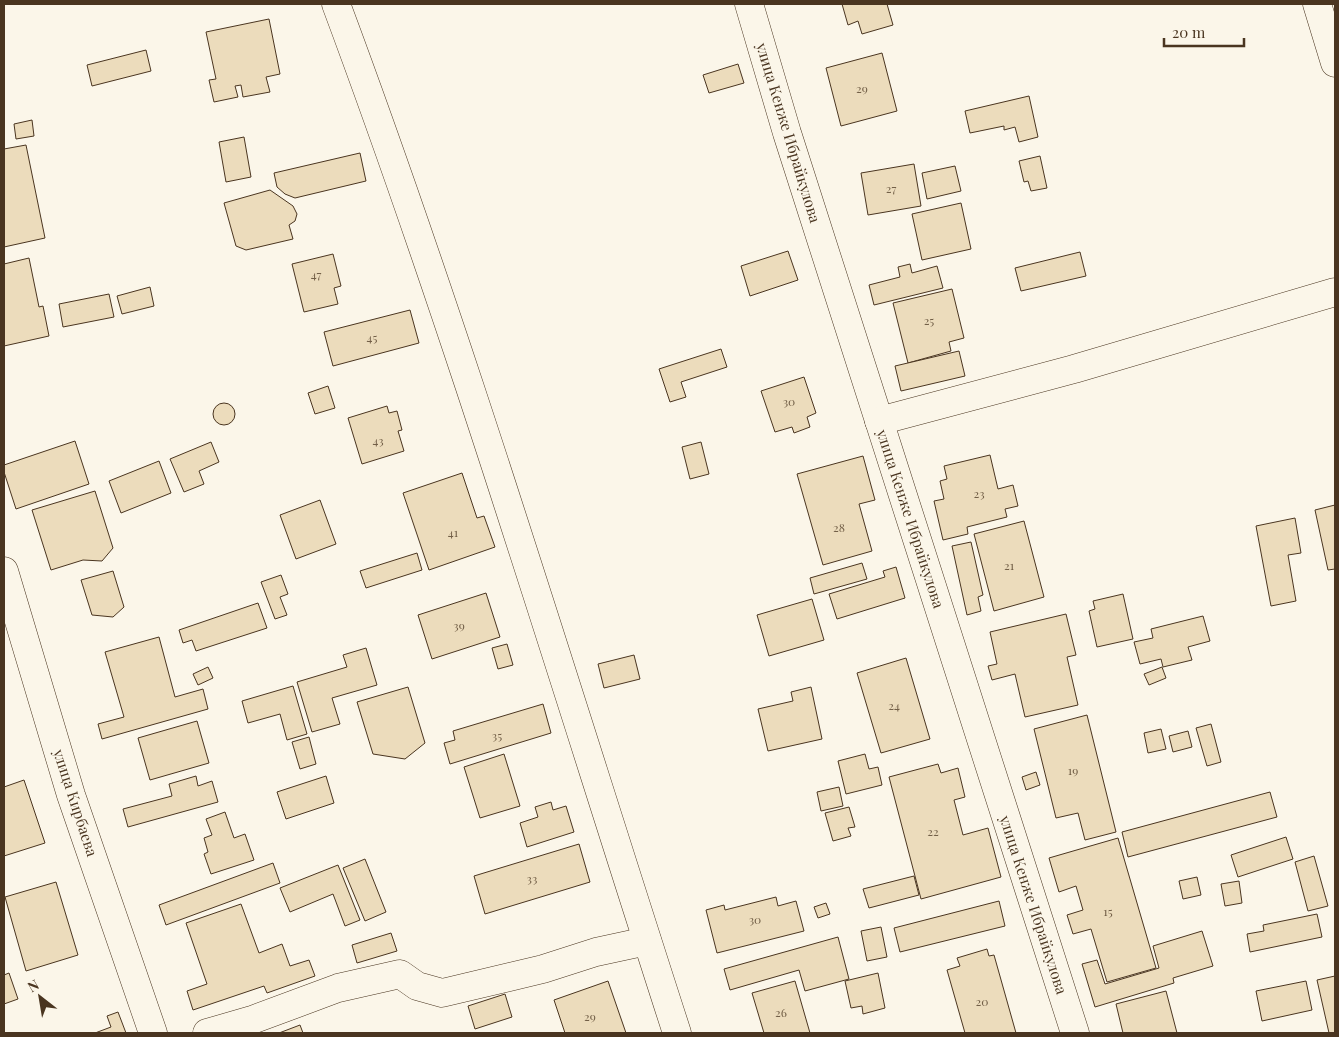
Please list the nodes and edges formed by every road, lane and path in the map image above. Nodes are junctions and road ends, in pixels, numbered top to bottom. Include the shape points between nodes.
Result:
1 (336, 4) edge
2 (749, 4) edge
3 (1317, 4) edge
4 (1335, 63) edge
5 (1335, 292) edge
6 (879, 421) junction
7 (4, 571) edge
8 (647, 941) junction
9 (152, 1033) edge
10 (207, 1033) edge
11 (677, 1033) edge
12 (1075, 1033) edge

1 - 8 street via 383,130 491,454
2 - 6 street, улица Кенже Ибрайкулова
3 - 4 street
5 - 6 street via 1074,369
6 - 12 street, улица Кенже Ибрайкулова
7 - 9 street, улица Кирбаева via 71,795
8 - 10 street via 442,993 417,986 400,974 338,988
8 - 11 street

